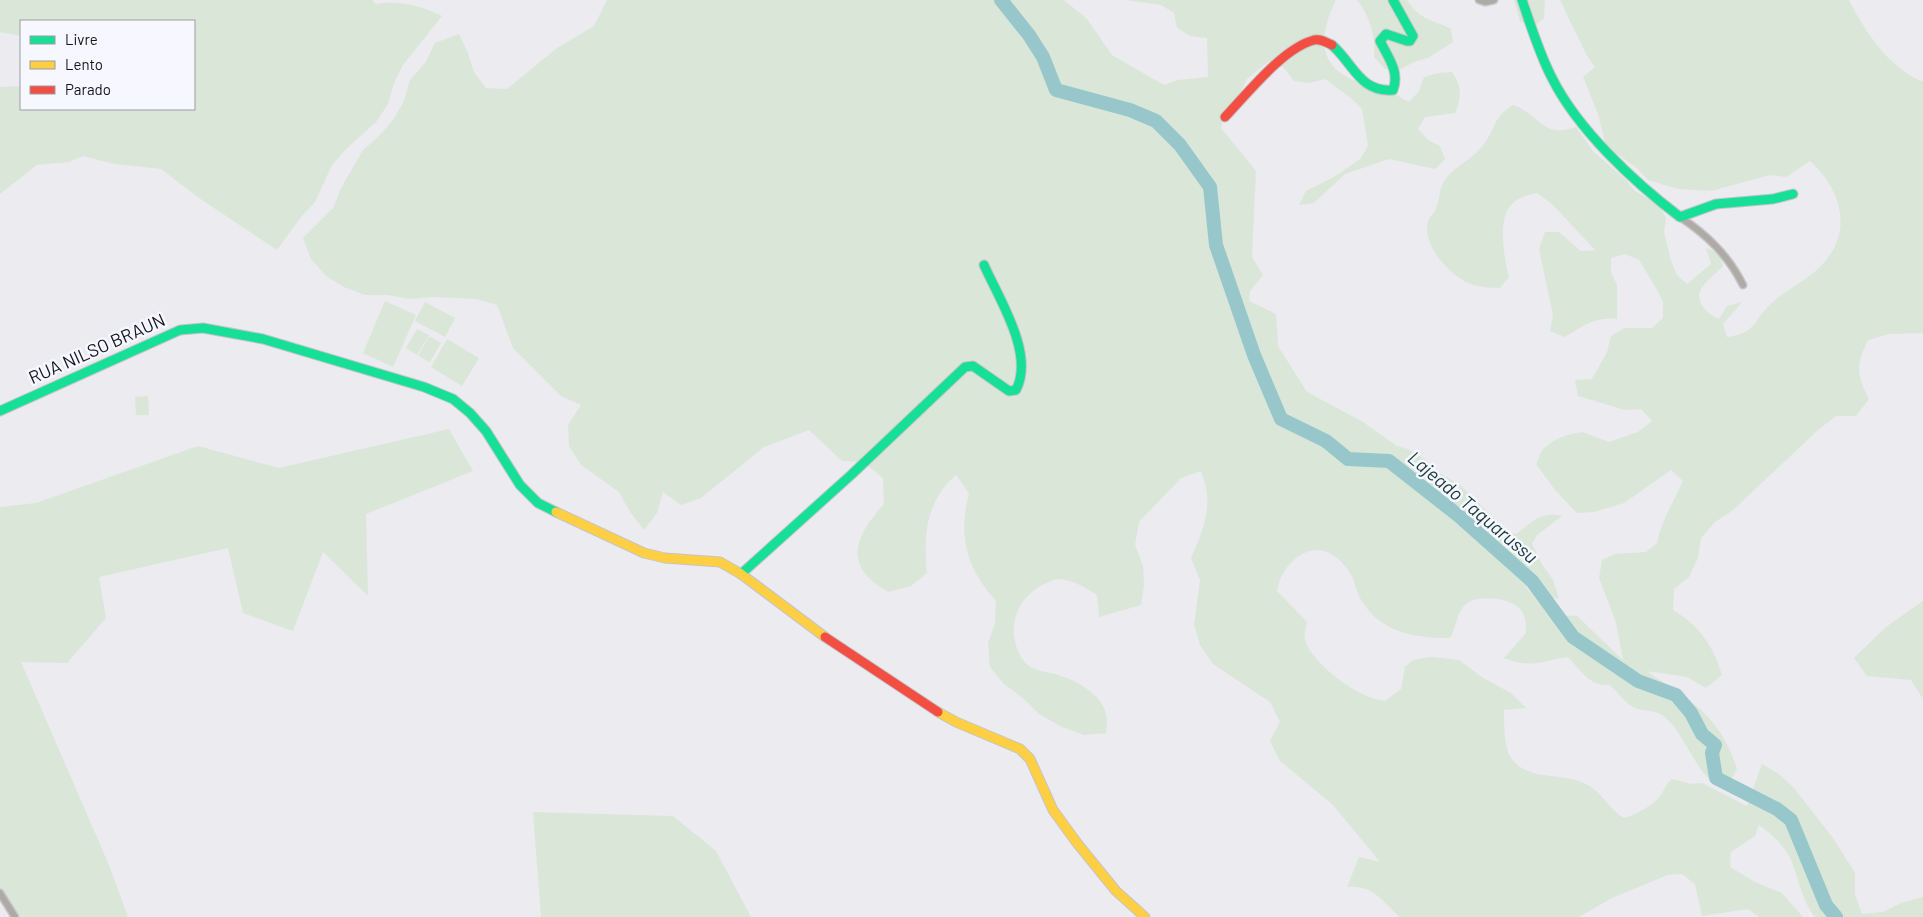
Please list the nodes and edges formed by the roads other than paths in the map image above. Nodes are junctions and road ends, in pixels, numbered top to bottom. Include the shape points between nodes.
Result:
1 (1394, 0) edge
2 (1479, 0) edge
3 (1494, 0) edge
4 (1522, 0) edge
5 (1225, 116) dead end
6 (1793, 194) dead end
7 (1680, 216) junction
8 (984, 265) dead end
9 (1743, 285) dead end
10 (0, 411) edge
11 (741, 574) junction
12 (0, 893) edge
13 (14, 917) edge
14 (1145, 917) edge

1 - 5 street via 1413,36 1406,42 1386,34 1380,41 1396,74 1393,90 1386,92 1375,88 1360,77 1332,44 1314,40 1289,54
2 - 3 street
4 - 7 street via 1553,80 1568,103 1627,169
6 - 7 street via 1716,204
7 - 9 street via 1725,254
8 - 11 street via 1020,347 1024,371 1022,384 1009,391 973,366 965,367
10 - 11 street, RUA NILSO BRAUN via 180,330 203,328 263,339 424,387 452,399 486,431 520,485 538,503 644,553 664,558 720,562
11 - 14 street via 796,618 918,700 956,722 1020,749 1030,759 1053,810 1116,891
12 - 13 street

